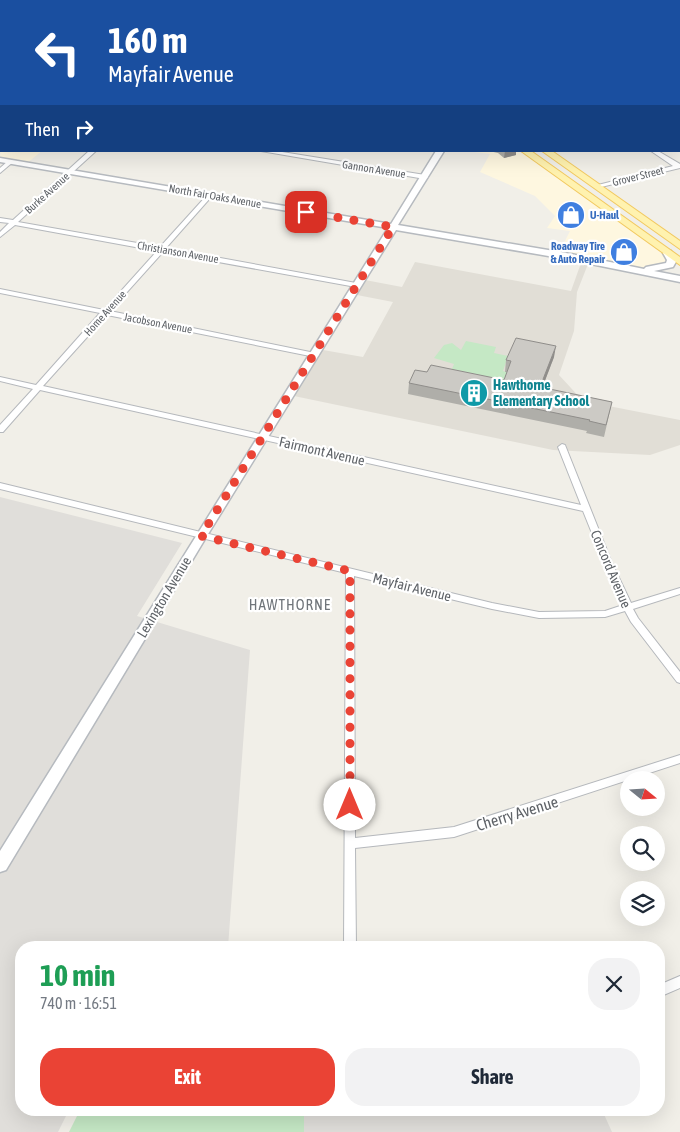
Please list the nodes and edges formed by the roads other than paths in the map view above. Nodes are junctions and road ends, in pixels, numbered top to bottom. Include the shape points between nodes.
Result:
1 (92, 152) edge
2 (270, 152) edge
3 (439, 152) edge
4 (526, 152) edge
5 (547, 152) edge
6 (656, 152) edge
7 (0, 160) edge
8 (10, 162) junction
9 (679, 167) edge
10 (0, 171) edge
11 (70, 172) junction
12 (425, 177) junction
13 (597, 186) junction
14 (210, 196) junction
15 (0, 220) edge
16 (14, 222) junction
17 (393, 227) junction
18 (0, 234) edge
19 (680, 246) edge
20 (162, 249) junction
21 (668, 253) junction
22 (680, 262) edge
23 (641, 269) junction
24 (680, 274) edge
25 (680, 279) edge
26 (356, 285) junction
27 (0, 291) edge
28 (105, 312) junction
29 (315, 355) junction
30 (0, 379) edge
31 (38, 387) junction
32 (0, 430) edge
33 (262, 437) junction
34 (562, 447) dead end
35 (0, 486) edge
36 (586, 509) junction
37 (201, 536) junction
38 (350, 571) junction
39 (680, 591) edge
40 (628, 608) junction
41 (680, 679) edge
42 (680, 759) edge
43 (350, 844) junction
44 (0, 866) edge
45 (350, 941) edge
46 (680, 982) edge
47 (665, 988) edge

1 - 11 street, Burke Avenue
2 - 12 street, Gannon Avenue
3 - 12 street, Lexington Avenue
4 - 21 main road
5 - 13 main road
6 - 9 street
7 - 8 street, North Fair Oaks Avenue
8 - 10 street
8 - 11 street, North Fair Oaks Avenue
9 - 13 street, Grover Street
11 - 14 street, North Fair Oaks Avenue
11 - 16 street, Burke Avenue
12 - 17 street, Lexington Avenue
13 - 19 main road
14 - 17 street, North Fair Oaks Avenue
14 - 20 street, Home Avenue
15 - 16 street, Christianson Avenue
16 - 18 street, Burke Avenue
16 - 20 street, Christianson Avenue
17 - 23 street, North Fair Oaks Avenue
17 - 26 street, Lexington Avenue
20 - 26 street, Christianson Avenue
20 - 28 street, Home Avenue
21 - 22 main road
21 - 23 street via 672,260 670,265
23 - 24 street, North Fair Oaks Avenue
23 - 25 street, North Fair Oaks Avenue
26 - 29 street, Lexington Avenue
27 - 28 street, Jacobson Avenue
28 - 29 street, Jacobson Avenue
28 - 31 street, Home Avenue
29 - 33 street, Lexington Avenue
30 - 31 street, Fairmont Avenue
31 - 32 street, Home Avenue
31 - 33 street, Fairmont Avenue
33 - 36 street, Fairmont Avenue
33 - 37 street, Lexington Avenue
34 - 36 street, Concord Avenue
35 - 37 street, Mayfair Avenue
36 - 40 street, Concord Avenue
37 - 38 street, Mayfair Avenue
37 - 44 street, Lexington Avenue
38 - 40 street, Mayfair Avenue via 540,615 605,614
38 - 43 street
39 - 40 street, Mayfair Avenue
40 - 41 street, Concord Avenue via 636,625
42 - 43 street, Cherry Avenue via 454,832
43 - 45 street
46 - 47 street

